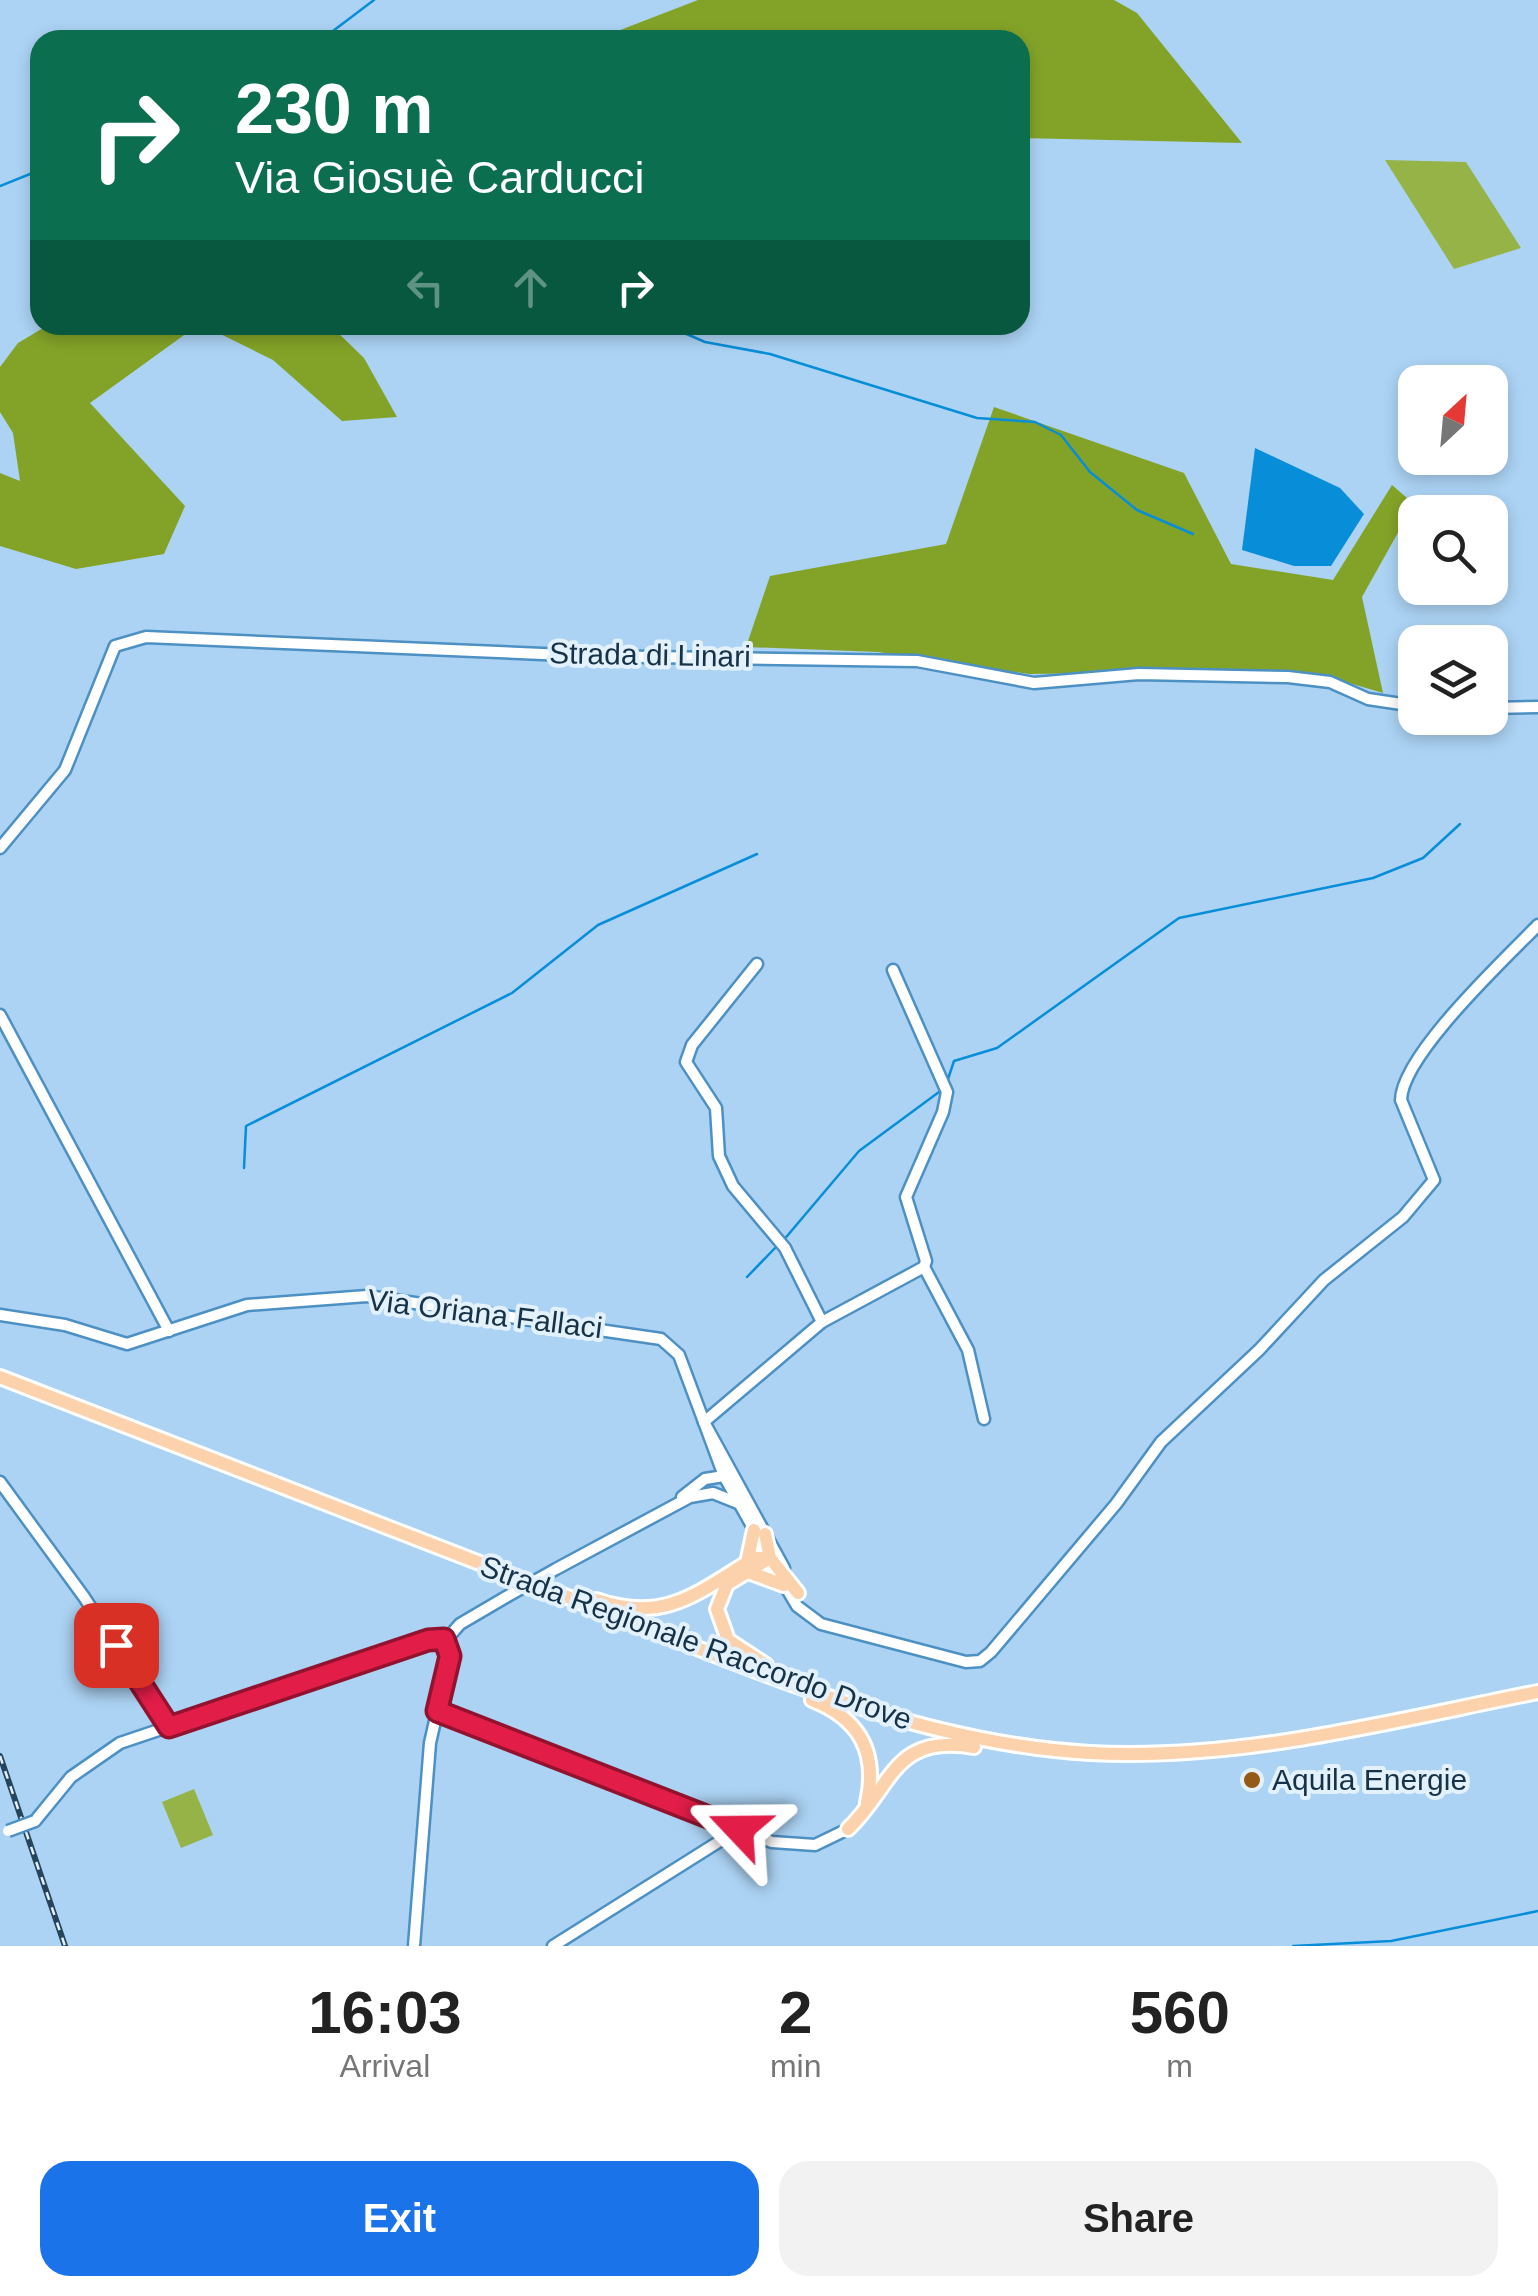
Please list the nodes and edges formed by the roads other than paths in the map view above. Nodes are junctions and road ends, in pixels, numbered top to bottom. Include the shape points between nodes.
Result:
1 (1398, 703) edge
2 (1538, 707) edge
3 (1508, 708) edge
4 (0, 848) edge
5 (1538, 924) edge
6 (757, 964) dead end
7 (893, 970) dead end
8 (0, 1015) edge
9 (924, 1267) junction
10 (0, 1316) edge
11 (822, 1322) junction
12 (168, 1331) junction
13 (0, 1376) edge
14 (702, 1417) junction
15 (984, 1418) dead end
16 (718, 1454) junction
17 (724, 1476) junction
18 (0, 1482) edge
19 (700, 1483) junction
20 (708, 1493) junction
21 (675, 1503) junction
22 (738, 1503) junction
23 (760, 1530) junction
24 (770, 1558) junction
25 (485, 1565) junction
26 (749, 1568) junction
27 (784, 1585) junction
28 (798, 1592) junction
29 (832, 1625) junction
30 (649, 1628) junction
31 (446, 1640) junction
32 (1538, 1692) edge
33 (437, 1711) junction
34 (912, 1724) junction
35 (169, 1727) junction
36 (1065, 1751) junction
37 (868, 1803) junction
38 (739, 1829) junction
39 (848, 1829) joint
40 (4, 1833) edge
41 (414, 1946) edge
42 (553, 1946) edge

1 - 4 street, Strada di Linari via 1288,676 1139,674 1034,682 917,661 146,638 115,646 65,770
2 - 3 street
5 - 29 street via 1417,1057 1401,1090 1434,1180 1403,1217 1324,1280 1162,1442 991,1652 966,1662
6 - 11 street via 692,1045 686,1062 716,1108 720,1156 734,1186 781,1243
7 - 9 street via 947,1092 906,1197
8 - 12 street
9 - 11 street
9 - 15 street via 968,1350
10 - 12 street, Via Oriana Fallaci via 65,1325 127,1344
11 - 14 street
12 - 14 street, Via Oriana Fallaci via 247,1305 367,1296 647,1336 671,1344
13 - 25 main road, Strada Regionale Raccordo Drove
14 - 16 street, Via Oriana Fallaci
16 - 17 street
16 - 19 street
16 - 23 street
17 - 19 street
17 - 20 street
17 - 22 street
17 - 23 street
18 - 35 street
19 - 21 street
20 - 21 street
20 - 22 street
21 - 31 street, bridge via 456,1626
22 - 23 street
23 - 24 main road
23 - 26 main road
23 - 28 street
24 - 26 main road
24 - 27 street
24 - 28 main road
25 - 26 main road via 642,1610 682,1602
25 - 30 main road, Strada Regionale Raccordo Drove
26 - 27 main road
26 - 34 main road via 727,1584 718,1604 721,1628 736,1648
27 - 29 street via 807,1615
28 - 29 street
30 - 34 main road, Strada Regionale Raccordo Drove
30 - 37 main road via 676,1647 847,1718 870,1754
31 - 33 street via 450,1656
31 - 35 street via 428,1640
32 - 36 main road, Strada Regionale Raccordo Drove via 1241,1748
33 - 38 street
33 - 41 street
34 - 36 main road, Strada Regionale Raccordo Drove
35 - 40 street, bridge via 97,1757 61,1787 44,1816
36 - 37 main road via 1039,1756 931,1746 898,1763
37 - 39 main road
38 - 39 street via 798,1846 826,1842
38 - 42 street

